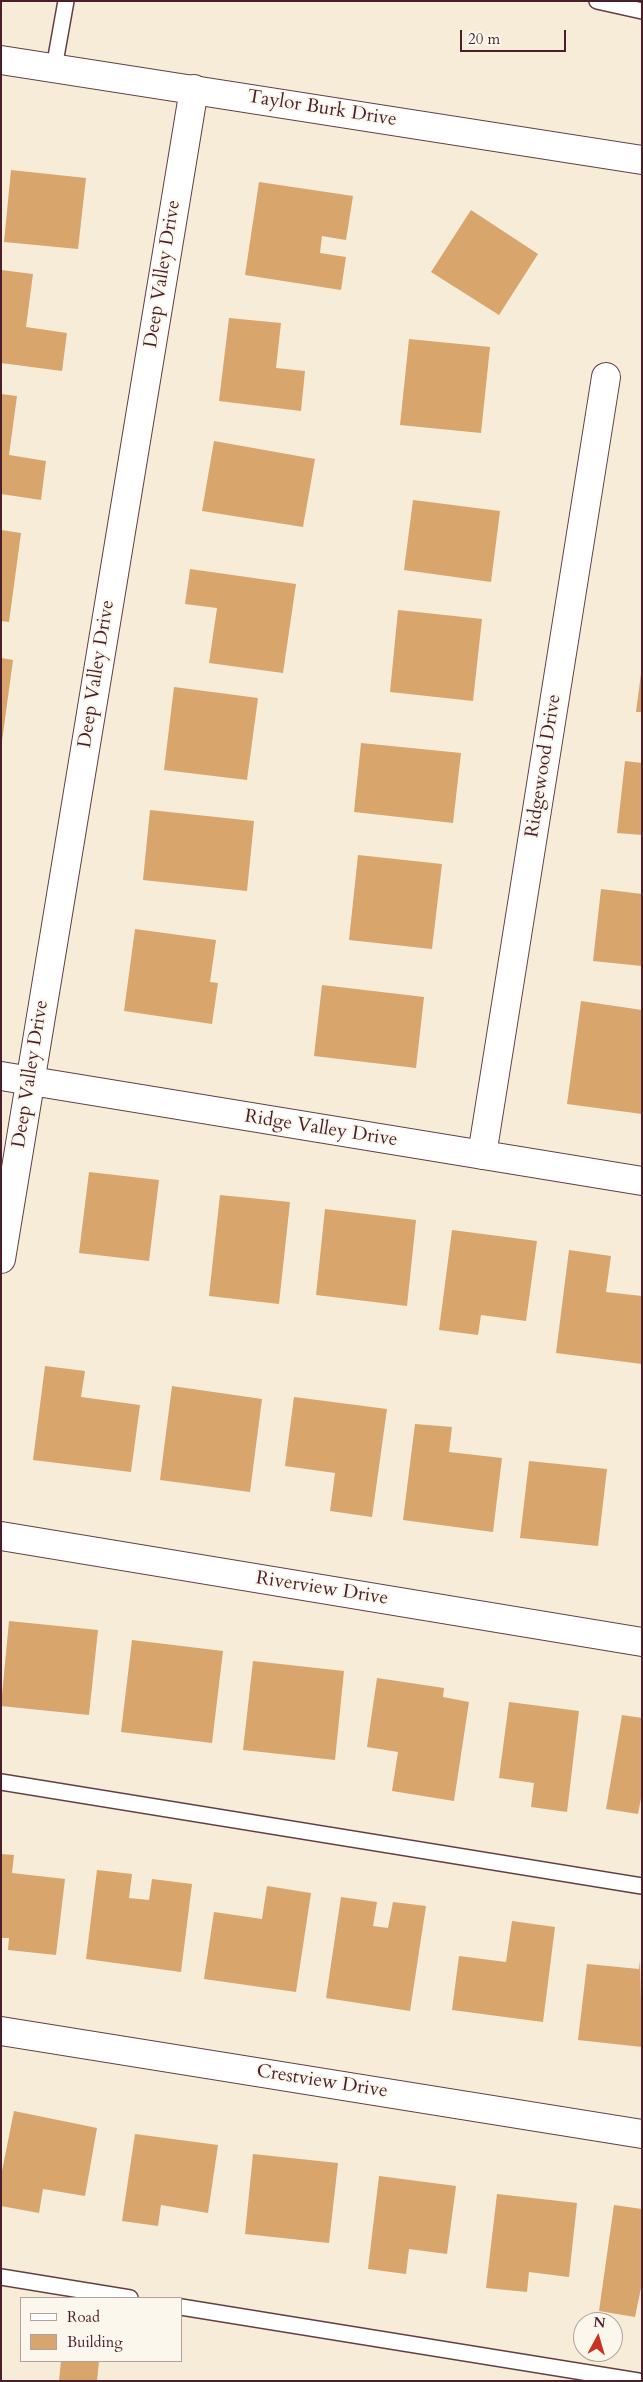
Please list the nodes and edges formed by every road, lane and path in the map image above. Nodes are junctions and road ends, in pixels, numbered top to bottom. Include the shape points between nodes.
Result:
1 (66, 1) edge
2 (597, 1) edge
3 (642, 11) edge
4 (1, 60) edge
5 (54, 68) junction
6 (194, 89) junction
7 (642, 160) edge
8 (606, 377) dead end
9 (1, 1076) edge
10 (29, 1081) junction
11 (482, 1155) junction
12 (642, 1181) edge
13 (1, 1259) edge
14 (1, 1536) edge
15 (642, 1642) edge
16 (1, 1782) edge
17 (642, 1886) edge
18 (1, 2031) edge
19 (642, 2134) edge
20 (1, 2277) edge
21 (124, 2297) edge
22 (182, 2307) edge
23 (638, 2381) edge

1 - 5 lane
2 - 3 lane
4 - 5 street, Taylor Burk Drive
5 - 6 street, Taylor Burk Drive
6 - 7 street, Taylor Burk Drive
6 - 10 street, Deep Valley Drive
8 - 11 street, Ridgewood Drive
9 - 10 street, Ridge Valley Drive
10 - 11 street, Ridge Valley Drive
10 - 13 street, Deep Valley Drive
11 - 12 street, Ridge Valley Drive
14 - 15 street, Riverview Drive
16 - 17 lane
18 - 19 street, Crestview Drive
20 - 21 lane
22 - 23 lane

